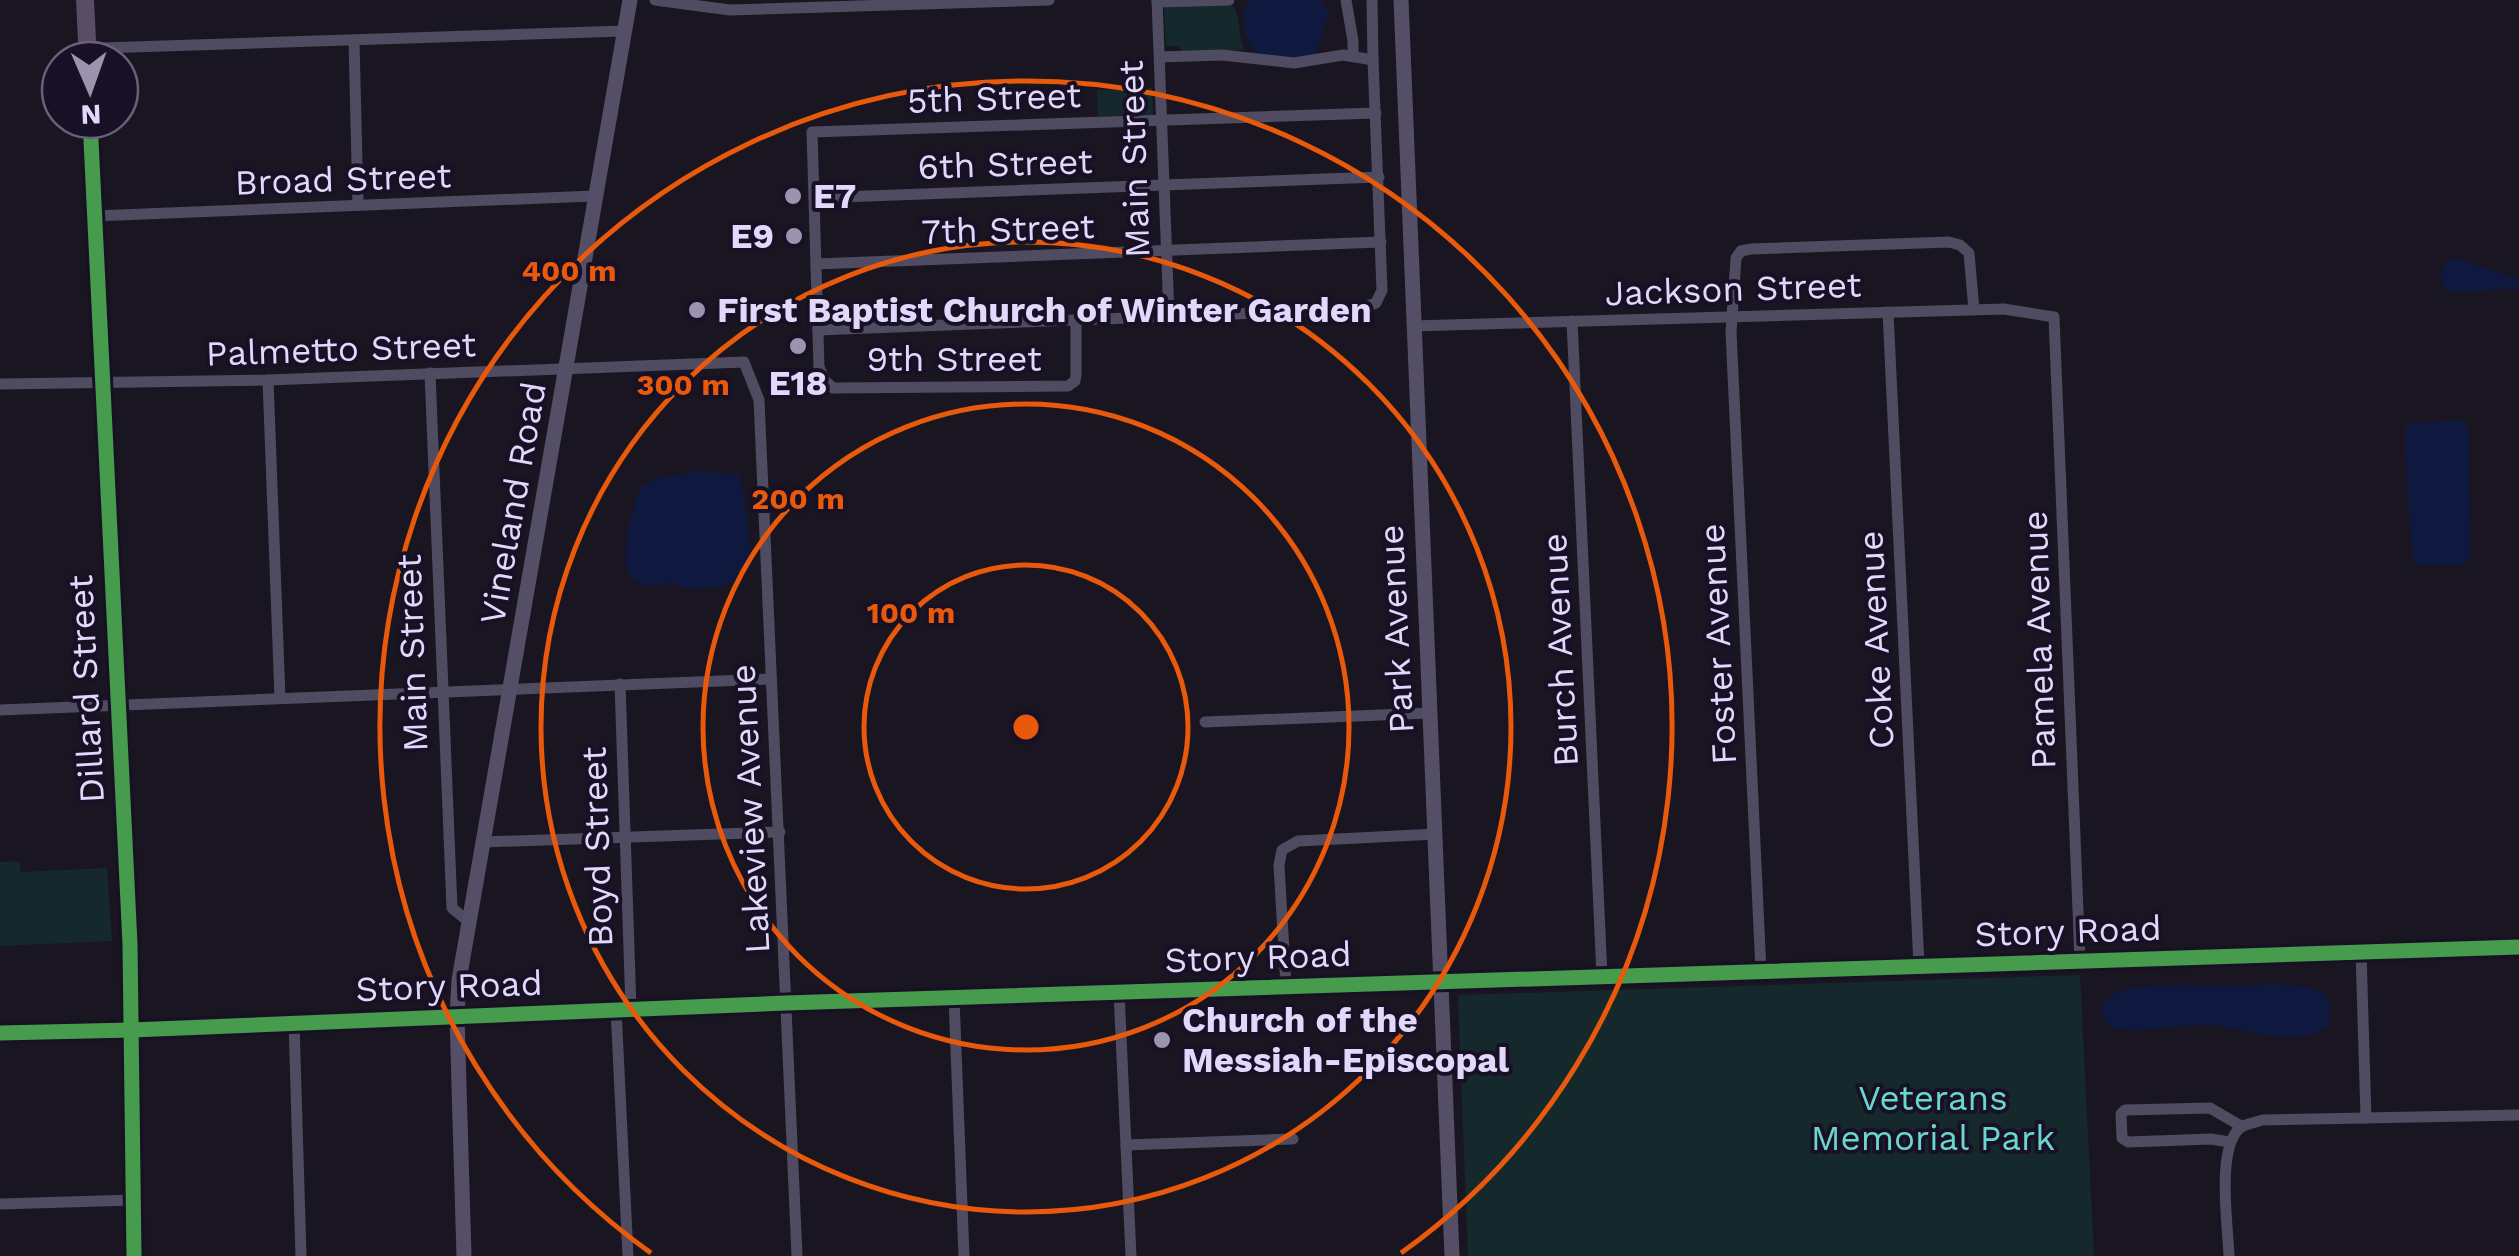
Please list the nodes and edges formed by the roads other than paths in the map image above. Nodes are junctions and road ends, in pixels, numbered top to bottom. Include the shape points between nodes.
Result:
1 (86, 0) edge
2 (630, 0) edge
3 (656, 0) edge
4 (1049, 0) edge
5 (1229, 0) edge
6 (1346, 0) edge
7 (1372, 0) edge
8 (1402, 0) edge
9 (1157, 1) edge
10 (624, 31) junction
11 (88, 40) edge
12 (354, 40) junction
13 (140, 47) edge
14 (1352, 56) junction
15 (1160, 57) junction
16 (1373, 60) junction
17 (1376, 113) junction
18 (1162, 119) junction
19 (91, 140) edge
20 (1378, 178) junction
21 (1165, 186) junction
22 (594, 196) junction
23 (814, 198) junction
24 (358, 205) junction
25 (94, 216) junction
26 (1380, 242) junction
27 (1168, 251) junction
28 (816, 264) junction
29 (1974, 310) junction
30 (1888, 312) junction
31 (1733, 315) junction
32 (1169, 316) junction
33 (2054, 317) joint
34 (1076, 319) junction
35 (1572, 321) junction
36 (1413, 326) junction
37 (818, 330) junction
38 (744, 362) joint
39 (566, 368) junction
40 (430, 373) junction
41 (102, 380) junction
42 (268, 380) junction
43 (0, 384) edge
44 (771, 679) junction
45 (620, 684) junction
46 (511, 690) junction
47 (444, 693) junction
48 (280, 698) junction
49 (118, 705) junction
50 (0, 710) edge
51 (1429, 712) junction
52 (1205, 722) dead end
53 (780, 832) junction
54 (1436, 834) junction
55 (624, 837) junction
56 (483, 842) junction
57 (469, 922) junction
58 (2519, 947) edge
59 (2362, 952) junction
60 (2080, 960) junction
61 (1918, 966) junction
62 (1761, 971) junction
63 (1602, 976) junction
64 (1441, 981) junction
65 (1286, 986) junction
66 (1120, 992) junction
67 (954, 998) junction
68 (786, 1002) junction
69 (623, 1008) junction
70 (457, 1017) junction
71 (294, 1023) junction
72 (132, 1030) junction
73 (0, 1033) edge
74 (2519, 1115) edge
75 (2366, 1118) junction
76 (2241, 1126) junction
77 (1292, 1139) dead end
78 (2230, 1142) junction
79 (1126, 1144) junction
80 (134, 1200) junction
81 (0, 1204) edge
82 (134, 1256) edge
83 (302, 1256) edge
84 (464, 1256) edge
85 (628, 1256) edge
86 (797, 1256) edge
87 (964, 1256) edge
88 (1131, 1256) edge
89 (1452, 1256) edge
90 (2229, 1256) edge

1 - 11 main road
2 - 10 street, Vineland Road
3 - 4 street via 730,10
5 - 9 street
6 - 14 street
7 - 16 street
8 - 36 street, Park Avenue
9 - 15 street, Main Street
10 - 12 street
10 - 22 street, Vineland Road
12 - 13 street
12 - 24 street
14 - 15 street via 1294,63 1233,55
14 - 16 street
15 - 18 street, Main Street
16 - 17 street
17 - 18 street, 5th Street
17 - 20 street
18 - 21 street, Main Street
18 - 23 street, 5th Street via 812,132
19 - 25 main road, Dillard Street
20 - 21 street, 6th Street
20 - 26 street
21 - 23 street, 6th Street
21 - 27 street, Main Street
22 - 24 street, Broad Street
22 - 39 street, Vineland Road
23 - 28 street, 5th Street
24 - 25 street, Broad Street
25 - 41 main road, Dillard Street
26 - 27 street, 7th Street
26 - 32 street via 1382,290 1368,307
27 - 28 street, 7th Street
27 - 32 street, Main Street
28 - 37 street, 5th Street
29 - 30 street, Jackson Street
29 - 31 street, Foster Avenue via 1969,253 1949,242 1742,251 1733,268
29 - 33 street, Jackson Street
30 - 31 street, Jackson Street
30 - 61 street, Coke Avenue
31 - 35 street, Jackson Street
31 - 62 street, Foster Avenue
32 - 34 street
33 - 60 street, Pamela Avenue
34 - 37 street
34 - 37 street, 9th Street via 1076,375 1068,386 833,388 819,366
35 - 36 street, Jackson Street
35 - 63 street, Burch Avenue
36 - 51 street, Park Avenue
38 - 39 street, Palmetto Street
38 - 44 street, Lakeview Avenue via 759,400
39 - 40 street, Palmetto Street
39 - 46 street, Vineland Road
40 - 42 street, Palmetto Street
40 - 47 street, Main Street
41 - 42 street, Palmetto Street
41 - 43 street, Palmetto Street
41 - 49 main road, Dillard Street
42 - 48 street
44 - 45 street
44 - 53 street, Lakeview Avenue
45 - 46 street
45 - 55 street, Boyd Street
46 - 47 street
46 - 56 street, Vineland Road
47 - 48 street
47 - 57 street, Main Street via 452,908
48 - 49 street
49 - 50 street
49 - 72 main road, Dillard Street
51 - 52 street
51 - 54 street, Park Avenue
53 - 55 street
53 - 68 street, Lakeview Avenue
54 - 64 street, Park Avenue
54 - 65 street via 1298,840 1282,850
55 - 56 street
55 - 69 street, Boyd Street
56 - 57 street, Vineland Road
57 - 70 street, Vineland Road
58 - 59 street, Story Road
59 - 60 street, Story Road
59 - 75 street
60 - 61 street, Story Road
61 - 62 street, Story Road
62 - 63 street, Story Road
63 - 64 street, Story Road
64 - 65 street, Story Road
64 - 89 street, Park Avenue
65 - 66 street, Story Road
66 - 67 street, Story Road
66 - 79 street
67 - 68 street, Story Road
67 - 87 street
68 - 69 street, Story Road
68 - 86 street, Lakeview Avenue
69 - 70 street, Story Road
69 - 85 street, Boyd Street
70 - 71 street, Story Road
70 - 84 street
71 - 72 street, Story Road
71 - 83 street
72 - 73 street, Story Road
72 - 80 main road, Dillard Street
74 - 75 street
75 - 76 street
76 - 78 street
76 - 78 street via 2210,1108 2121,1114 2128,1142
77 - 79 street
78 - 90 street
79 - 88 street
80 - 81 street
80 - 82 main road, Dillard Street

